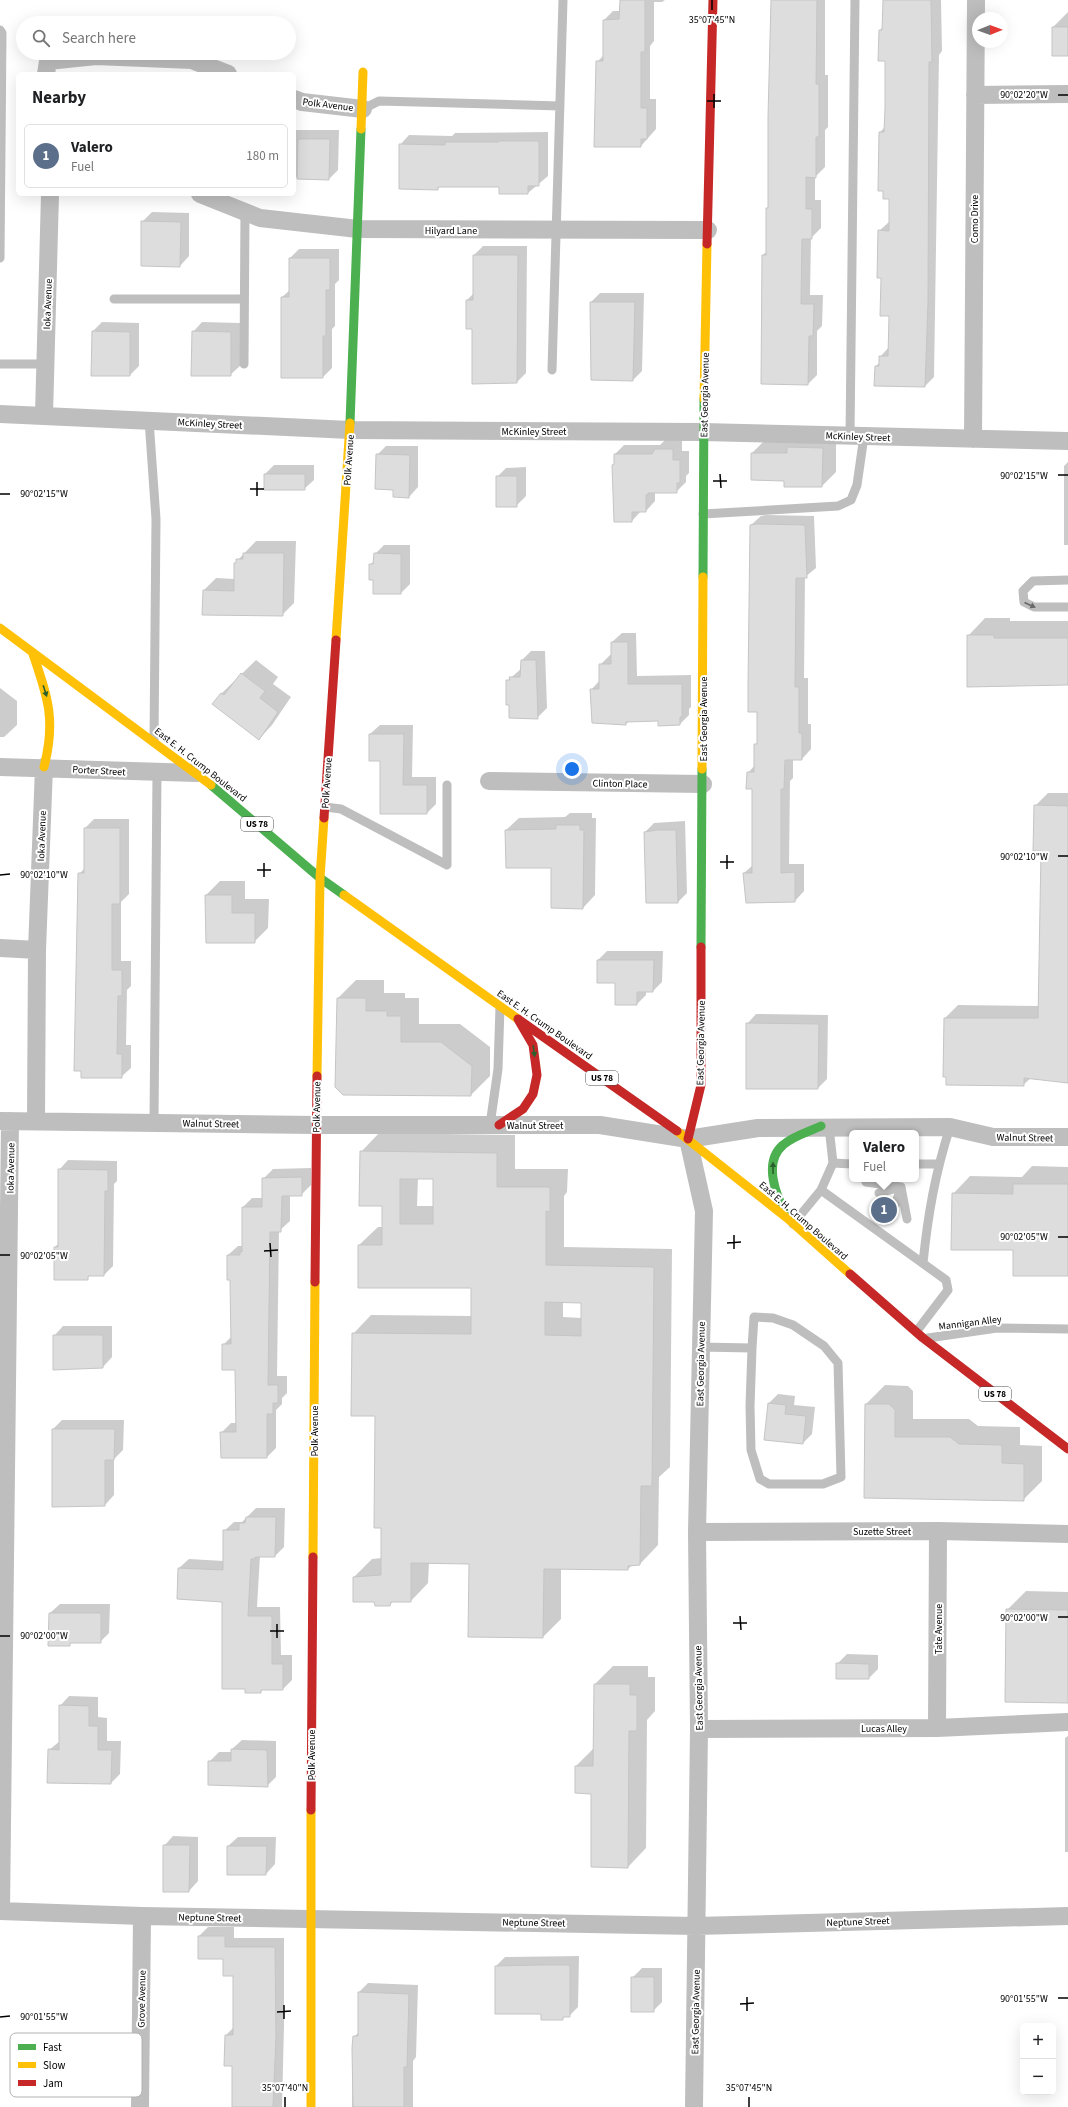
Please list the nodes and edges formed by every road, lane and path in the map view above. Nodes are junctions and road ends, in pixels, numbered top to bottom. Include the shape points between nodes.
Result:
1 (563, 0) edge
2 (713, 0) edge
3 (855, 0) edge
4 (976, 0) edge
5 (0, 30) edge
6 (58, 60) edge
7 (192, 60) edge
8 (46, 72) edge
9 (223, 72) edge
10 (364, 72) dead end
11 (1068, 94) edge
12 (975, 95) junction
13 (296, 100) edge
14 (560, 106) junction
15 (363, 109) junction
16 (50, 196) edge
17 (205, 196) edge
18 (245, 212) junction
19 (358, 229) junction
20 (556, 230) junction
21 (708, 230) junction
22 (0, 258) edge
23 (114, 299) dead end
24 (244, 299) junction
25 (0, 358) edge
26 (0, 364) edge
27 (45, 364) junction
28 (244, 364) dead end
29 (552, 370) dead end
30 (0, 414) edge
31 (44, 415) junction
32 (149, 420) junction
33 (350, 430) junction
34 (703, 432) junction
35 (857, 436) junction
36 (973, 439) junction
37 (1068, 441) edge
38 (704, 514) junction
39 (1068, 580) edge
40 (1068, 607) edge
41 (0, 628) edge
42 (33, 654) junction
43 (154, 741) junction
44 (0, 767) edge
45 (44, 768) junction
46 (157, 773) junction
47 (197, 773) junction
48 (489, 781) dead end
49 (447, 784) dead end
50 (703, 784) junction
51 (325, 807) junction
52 (320, 878) junction
53 (0, 948) edge
54 (38, 950) junction
55 (500, 1005) junction
56 (516, 1017) junction
57 (5, 1121) edge
58 (36, 1121) junction
59 (154, 1122) junction
60 (316, 1125) junction
61 (494, 1125) junction
62 (825, 1126) junction
63 (950, 1127) junction
64 (1068, 1137) edge
65 (688, 1139) junction
66 (833, 1163) junction
67 (849, 1164) edge
68 (919, 1164) edge
69 (938, 1164) junction
70 (866, 1182) dead end
71 (901, 1183) edge
72 (821, 1190) junction
73 (879, 1193) dead end
74 (852, 1200) dead end
75 (895, 1206) dead end
76 (846, 1208) junction
77 (907, 1219) dead end
78 (790, 1221) junction
79 (923, 1263) junction
80 (1068, 1329) edge
81 (919, 1335) junction
82 (700, 1347) junction
83 (752, 1348) junction
84 (1068, 1449) edge
85 (938, 1531) junction
86 (697, 1532) junction
87 (1068, 1534) edge
88 (1068, 1722) edge
89 (937, 1728) junction
90 (699, 1729) junction
91 (0, 1911) edge
92 (142, 1916) junction
93 (1068, 1916) edge
94 (310, 1918) junction
95 (696, 1926) junction
96 (141, 2033) edge
97 (140, 2097) edge
98 (140, 2107) edge
99 (311, 2107) edge
100 (694, 2107) edge

1 - 14 lane
2 - 21 street, East Georgia Avenue
3 - 35 lane
4 - 12 street, Como Drive
5 - 22 lane
6 - 8 street via 48,61
7 - 9 street
10 - 15 street, Polk Avenue
11 - 12 street
12 - 36 street, Como Drive
13 - 15 street, Polk Avenue
14 - 15 lane via 379,101
14 - 20 lane
15 - 19 street, Polk Avenue
16 - 27 street, Ioka Avenue
17 - 18 street, Hilyard Lane
18 - 19 street, Hilyard Lane via 260,218
18 - 24 lane
19 - 20 street, Hilyard Lane
19 - 33 street, Polk Avenue
20 - 21 street, Hilyard Lane
20 - 29 lane
21 - 34 street, East Georgia Avenue
23 - 24 lane
24 - 28 lane
25 - 26 lane
26 - 27 lane
27 - 31 street, Ioka Avenue
30 - 31 street, McKinley Street
31 - 32 street, McKinley Street
32 - 33 street, McKinley Street
32 - 43 lane via 156,519
33 - 34 street, McKinley Street
33 - 51 street, Polk Avenue
34 - 35 street, McKinley Street
34 - 38 street, East Georgia Avenue
35 - 36 street, McKinley Street
35 - 38 lane via 857,485 851,500 838,506
36 - 37 street, McKinley Street
38 - 50 street, East Georgia Avenue
39 -> 40 lane via 1033,580 1023,591 1024,602 1034,607
41 - 42 street, East E. H. Crump Boulevard / US 78
42 - 43 street, East E. H. Crump Boulevard / US 78
42 -> 45 street via 51,707 50,747
43 - 47 street, East E. H. Crump Boulevard / US 78
44 - 45 street, Porter Street
45 - 46 street, Porter Street
45 - 54 street, Ioka Avenue
46 - 47 street, Porter Street
46 - 59 lane
47 - 52 street, East E. H. Crump Boulevard / US 78
48 - 50 street, Clinton Place
49 - 51 lane via 447,865 341,809
50 - 65 street, East Georgia Avenue via 701,1085
51 - 52 street, Polk Avenue
52 - 55 street, East E. H. Crump Boulevard / US 78
52 - 60 street, Polk Avenue
53 - 54 street
54 - 58 street, Ioka Avenue
55 - 56 street, East E. H. Crump Boulevard / US 78
55 - 61 lane
56 -> 61 street via 533,1044 537,1075 533,1094 523,1109
56 - 65 street, East E. H. Crump Boulevard / US 78
57 - 58 street, Walnut Street
57 - 91 street, Ioka Avenue
58 - 59 street, Walnut Street
59 - 60 street, Walnut Street
60 - 61 street, Walnut Street
60 - 94 street, Polk Avenue
61 - 65 street, Walnut Street via 600,1125
62 - 63 street, Walnut Street
62 - 65 street, Walnut Street via 758,1128
62 - 66 lane
78 -> 62 street via 778,1199 772,1171 773,1159 786,1143
63 - 64 street, Walnut Street via 993,1136
63 - 69 lane
65 - 78 street, East E. H. Crump Boulevard / US 78
65 - 82 street, East Georgia Avenue via 704,1211
66 - 67 lane
66 - 72 lane
68 - 69 lane
69 - 79 lane via 930,1203
70 - 71 lane
71 - 73 lane
71 - 75 lane
71 - 77 lane
72 - 76 lane
72 - 78 lane
74 - 76 lane
76 - 79 lane via 862,1214
78 - 81 street, East E. H. Crump Boulevard / US 78
79 - 81 lane via 946,1280 948,1290
80 - 81 lane, Mannigan Alley via 997,1328
81 - 84 street, East E. H. Crump Boulevard / US 78
82 - 83 lane
82 - 86 street, East Georgia Avenue
83 - 83 lane via 754,1318 773,1318 793,1325 824,1346 838,1363 841,1477 822,1484 769,1484 760,1479 751,1450
85 - 86 street, Suzette Street
85 - 87 street, Suzette Street
85 - 89 street, Tate Avenue
86 - 90 street, East Georgia Avenue
88 - 89 street, Lucas Alley
89 - 90 street, Lucas Alley
90 - 95 street, East Georgia Avenue
91 - 92 street, Neptune Street
92 - 94 street, Neptune Street
92 - 96 street, Grove Avenue
93 - 95 street, Neptune Street
94 - 95 street, Neptune Street
94 - 99 street, Polk Avenue
95 - 100 street, East Georgia Avenue
97 - 98 street, Grove Avenue

